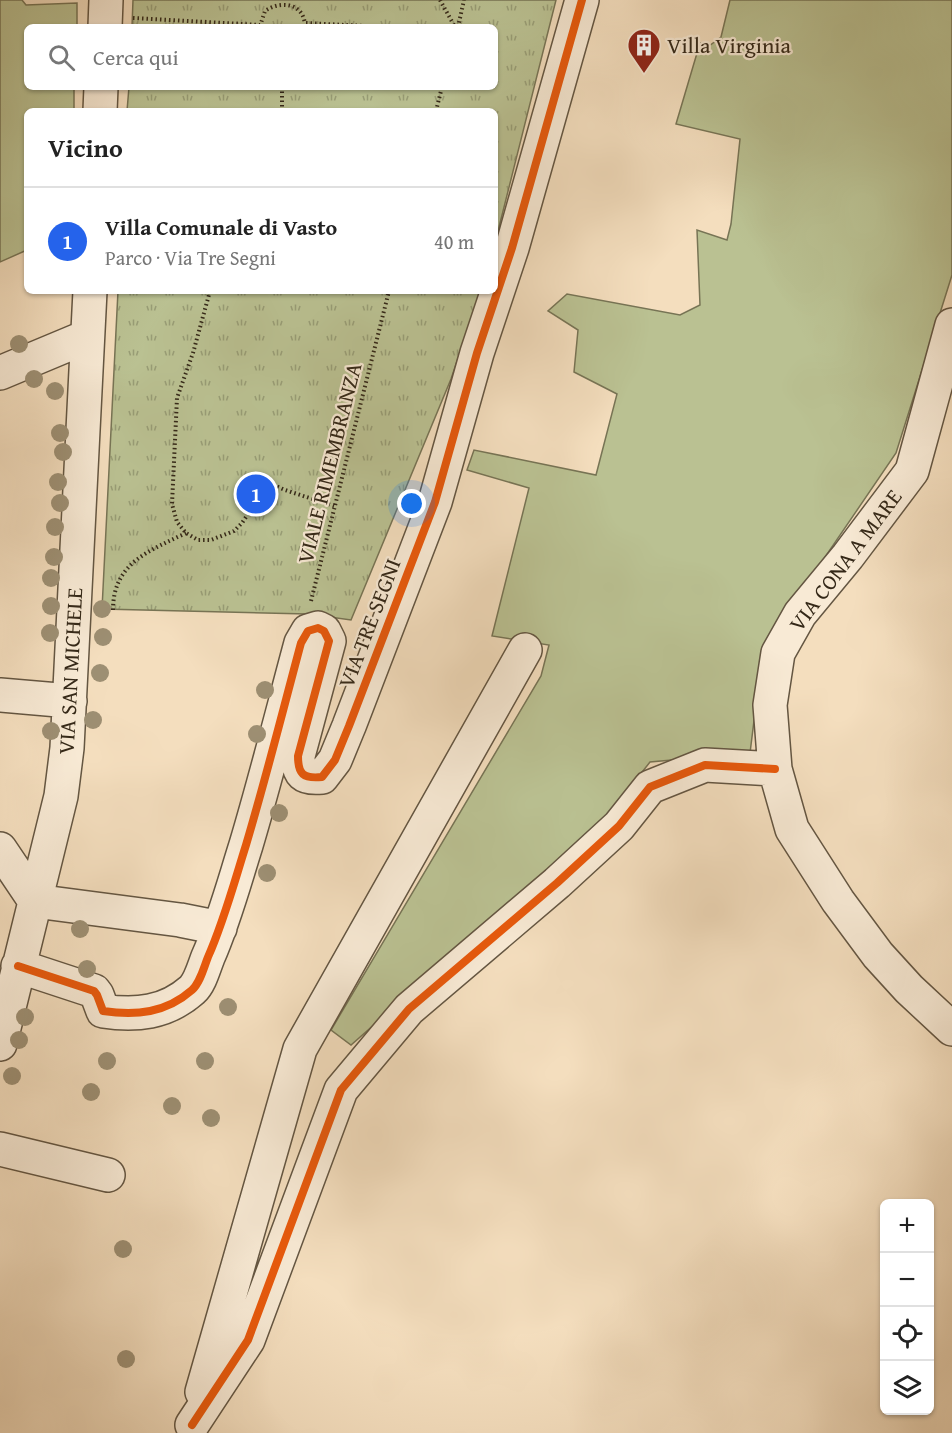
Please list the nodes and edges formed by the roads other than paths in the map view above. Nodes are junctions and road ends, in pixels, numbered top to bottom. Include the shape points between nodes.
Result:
1 (582, 0) edge
2 (101, 90) edge
3 (100, 108) edge
4 (498, 290) edge
5 (90, 294) edge
6 (497, 294) edge
7 (952, 325) edge
8 (86, 337) junction
9 (0, 373) edge
10 (525, 650) dead end
11 (0, 695) edge
12 (70, 701) junction
13 (775, 769) junction
14 (0, 849) edge
15 (35, 901) junction
16 (220, 928) junction
17 (18, 966) junction
18 (952, 1029) edge
19 (0, 1044) edge
20 (0, 1149) edge
21 (108, 1176) dead end

1 - 4 street, VIA TRE SEGNI
2 - 3 street
5 - 8 street, VIA SAN MICHELE
6 - 16 street, VIA TRE SEGNI via 435,502 349,726 322,777 303,775 298,768 298,756 329,641 318,628 308,631 301,643
7 - 13 street, VIA CONA A MARE via 912,471 800,614 778,653 770,705
8 - 9 street
8 - 12 street, VIA SAN MICHELE
10 - 13 street via 300,1049 192,1425 248,1340 341,1090 409,1009 557,883 619,826 651,787 705,765
11 - 12 street
12 - 15 street, VIA SAN MICHELE via 61,796
13 - 18 street, VIA CONA A MARE via 792,829 838,901 878,955
14 - 15 street
15 - 16 street
15 - 17 street, VIA SAN MICHELE
16 - 17 street via 194,988 170,1005 153,1011 103,1011 94,991
17 - 19 street, VIA SAN MICHELE
20 - 21 street

